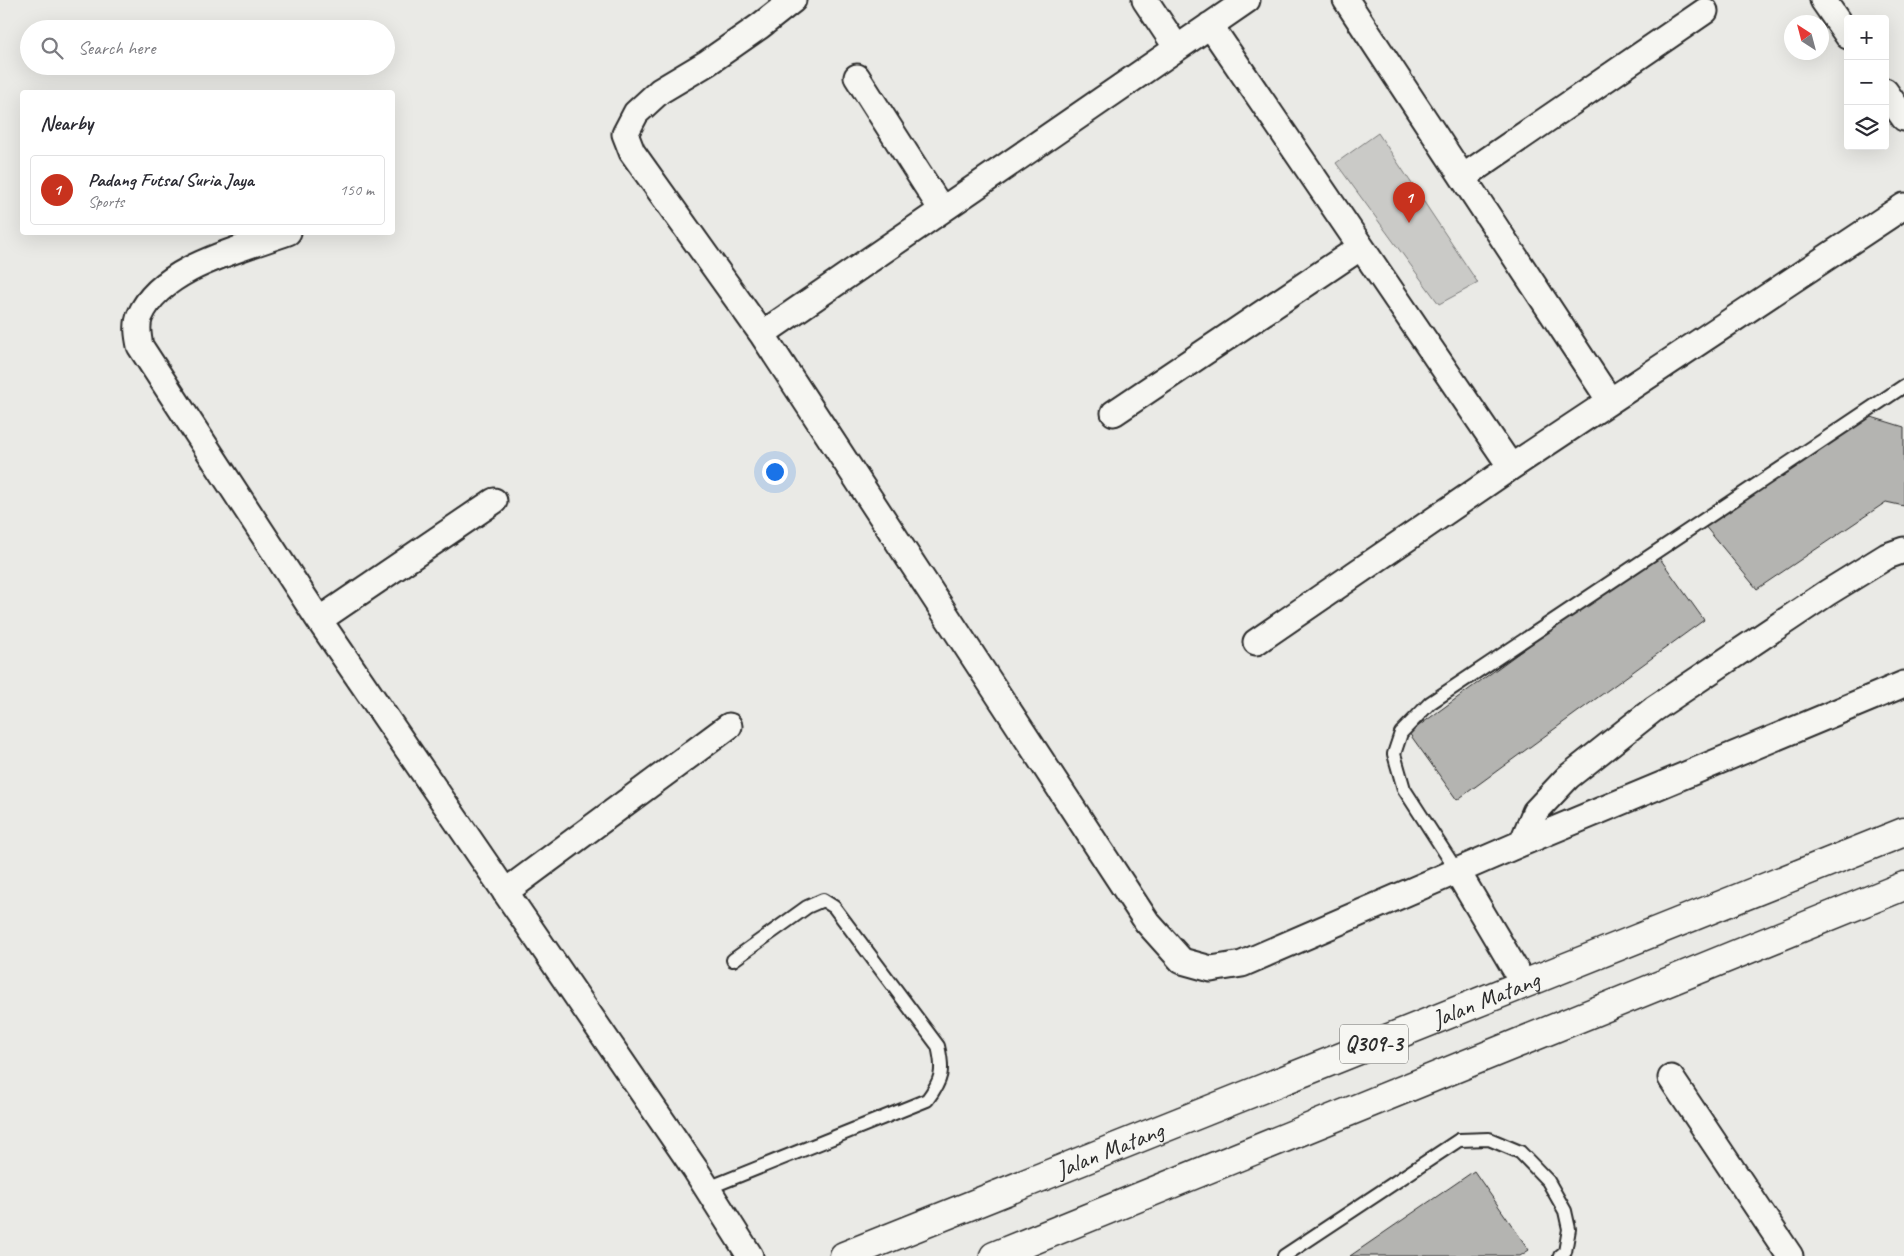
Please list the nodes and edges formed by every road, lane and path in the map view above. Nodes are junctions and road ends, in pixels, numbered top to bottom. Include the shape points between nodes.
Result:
1 (793, 0) edge
2 (1145, 0) edge
3 (1247, 0) edge
4 (1346, 0) edge
5 (1823, 0) edge
6 (1705, 11) dead end
7 (1210, 25) junction
8 (1844, 30) edge
9 (1177, 48) junction
10 (856, 77) dead end
11 (1889, 97) edge
12 (1904, 118) edge
13 (1463, 177) junction
14 (1904, 206) edge
15 (942, 210) junction
16 (280, 235) edge
17 (1361, 247) junction
18 (762, 334) junction
19 (1904, 386) edge
20 (1610, 401) junction
21 (1114, 414) dead end
22 (1511, 467) junction
23 (494, 501) dead end
24 (1904, 550) edge
25 (319, 620) junction
26 (1256, 642) dead end
27 (1904, 684) edge
28 (729, 726) dead end
29 (1904, 832) edge
30 (1522, 843) junction
31 (1457, 871) junction
32 (1904, 886) edge
33 (505, 892) junction
34 (733, 960) dead end
35 (1524, 984) junction
36 (1671, 1078) dead end
37 (708, 1188) junction
38 (750, 1256) edge
39 (844, 1256) edge
40 (994, 1256) edge
41 (1284, 1256) edge
42 (1560, 1256) edge
43 (1790, 1256) edge

1 - 18 street via 707,63 660,91 636,113 625,134 632,152
2 - 9 street
3 - 7 street
4 - 13 street
5 - 8 street
6 - 13 street
7 - 9 street
7 - 17 street
9 - 15 street
10 - 15 street
11 - 12 street
13 - 20 street
14 - 20 street
15 - 18 street
16 - 25 street via 196,266 166,283 140,316 138,330 140,346
17 - 21 street
17 - 22 street
18 - 31 street via 1147,922 1182,960 1211,969 1242,964
19 - 31 lane via 1430,703 1402,733 1394,754 1404,789
20 - 22 street
22 - 26 street
23 - 25 street
24 - 30 street via 1887,556 1826,593 1654,709 1568,776 1535,812
25 - 33 street
27 - 30 street
28 - 33 street
29 - 35 main road, Jalan Matang / Q309-3
30 - 31 street
31 - 35 street
32 - 40 main road
33 - 37 street
34 - 37 lane via 807,907 824,900 834,907 938,1046 942,1065 938,1085 927,1100
35 - 39 main road, Jalan Matang / Q309-3
36 - 43 street
37 - 38 street
41 - 42 lane via 1459,1140 1489,1139 1520,1152 1548,1181 1565,1211 1569,1229 1565,1252

